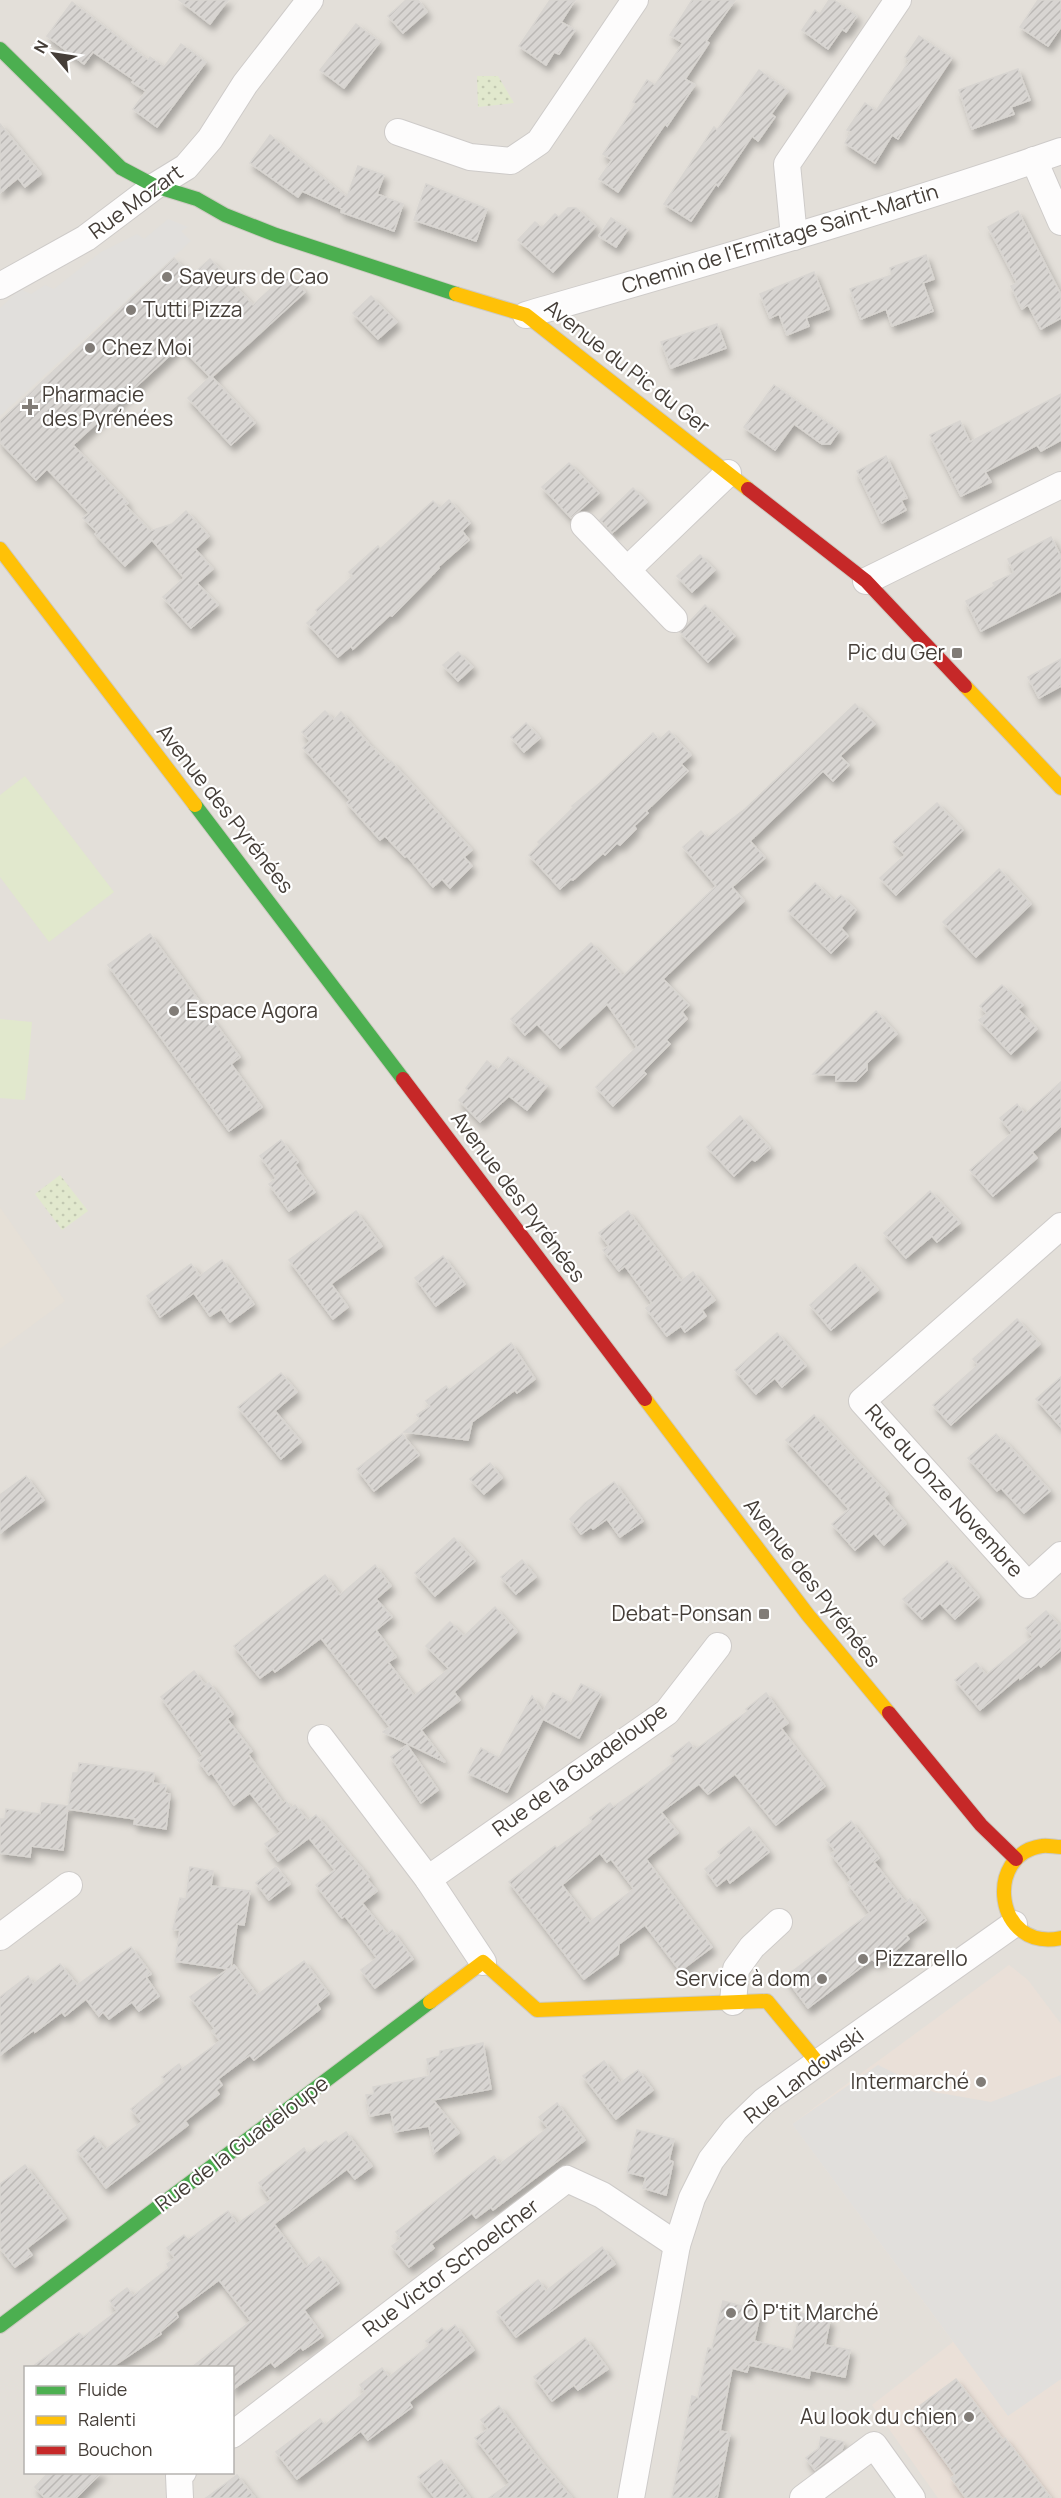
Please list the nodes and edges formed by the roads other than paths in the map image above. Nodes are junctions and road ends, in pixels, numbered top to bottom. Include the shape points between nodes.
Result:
1 (310, 0) edge
2 (635, 0) edge
3 (898, 0) edge
4 (0, 49) edge
5 (398, 132) dead end
6 (1061, 151) edge
7 (1034, 160) junction
8 (155, 186) junction
9 (1061, 222) edge
10 (794, 237) junction
11 (0, 286) edge
12 (526, 315) junction
13 (728, 473) junction
14 (1061, 484) edge
15 (584, 525) dead end
16 (0, 549) edge
17 (627, 570) junction
18 (866, 581) junction
19 (674, 619) dead end
20 (1061, 788) edge
21 (1061, 1226) edge
22 (1061, 1555) edge
23 (718, 1646) dead end
24 (321, 1738) dead end
25 (1061, 1847) edge
26 (1016, 1859) junction
27 (428, 1879) junction
28 (69, 1885) dead end
29 (779, 1922) dead end
30 (1014, 1924) junction
31 (0, 1936) edge
32 (1061, 1938) edge
33 (483, 1962) junction
34 (733, 2002) junction
35 (818, 2063) junction
36 (677, 2245) junction
37 (0, 2326) edge
38 (234, 2433) edge
39 (181, 2474) edge
40 (180, 2498) edge
41 (632, 2498) edge
42 (803, 2498) edge
43 (912, 2498) edge

1 - 8 street, Rue Mozart via 245,84 210,139 186,167
2 - 5 street via 539,142 511,161 470,157
3 - 10 street via 787,164
4 - 8 street, Avenue du Pic du Ger via 121,168
6 - 7 street, Chemin de l'Ermitage Saint-Martin
7 - 9 street
7 - 10 street, Chemin de l'Ermitage Saint-Martin
8 - 11 street, Rue Mozart via 86,238
8 - 12 street, Avenue du Pic du Ger via 197,199 276,235
10 - 12 street, Chemin de l'Ermitage Saint-Martin
12 - 13 street, Avenue du Pic du Ger
13 - 17 street
13 - 18 street, Avenue du Pic du Ger
14 - 18 street
15 - 17 street
16 - 26 street, Avenue des Pyrénées via 808,1615 981,1825
17 - 19 street
18 - 20 street, Avenue du Pic du Ger
21 - 22 street, Rue du Onze Novembre via 862,1401 1028,1585
23 - 27 street, Rue de la Guadeloupe via 667,1712
24 - 27 street
25 - 26 street via 1042,1845
26 - 30 street via 1006,1874 1002,1891 1005,1909
27 - 33 street
28 - 31 street
29 - 34 street via 752,1947 736,1969
30 - 32 street via 1040,1939
30 - 35 street, Rue Landowski
33 - 34 street via 537,2010
33 - 37 street, Rue de la Guadeloupe
34 - 35 street via 767,2001
35 - 36 street, Rue Landowski via 764,2101 735,2129 711,2160 692,2198
36 - 38 street, Rue Victor Schoelcher via 602,2195 567,2179
36 - 41 street, Rue Landowski
39 - 40 street
42 - 43 street via 874,2445

